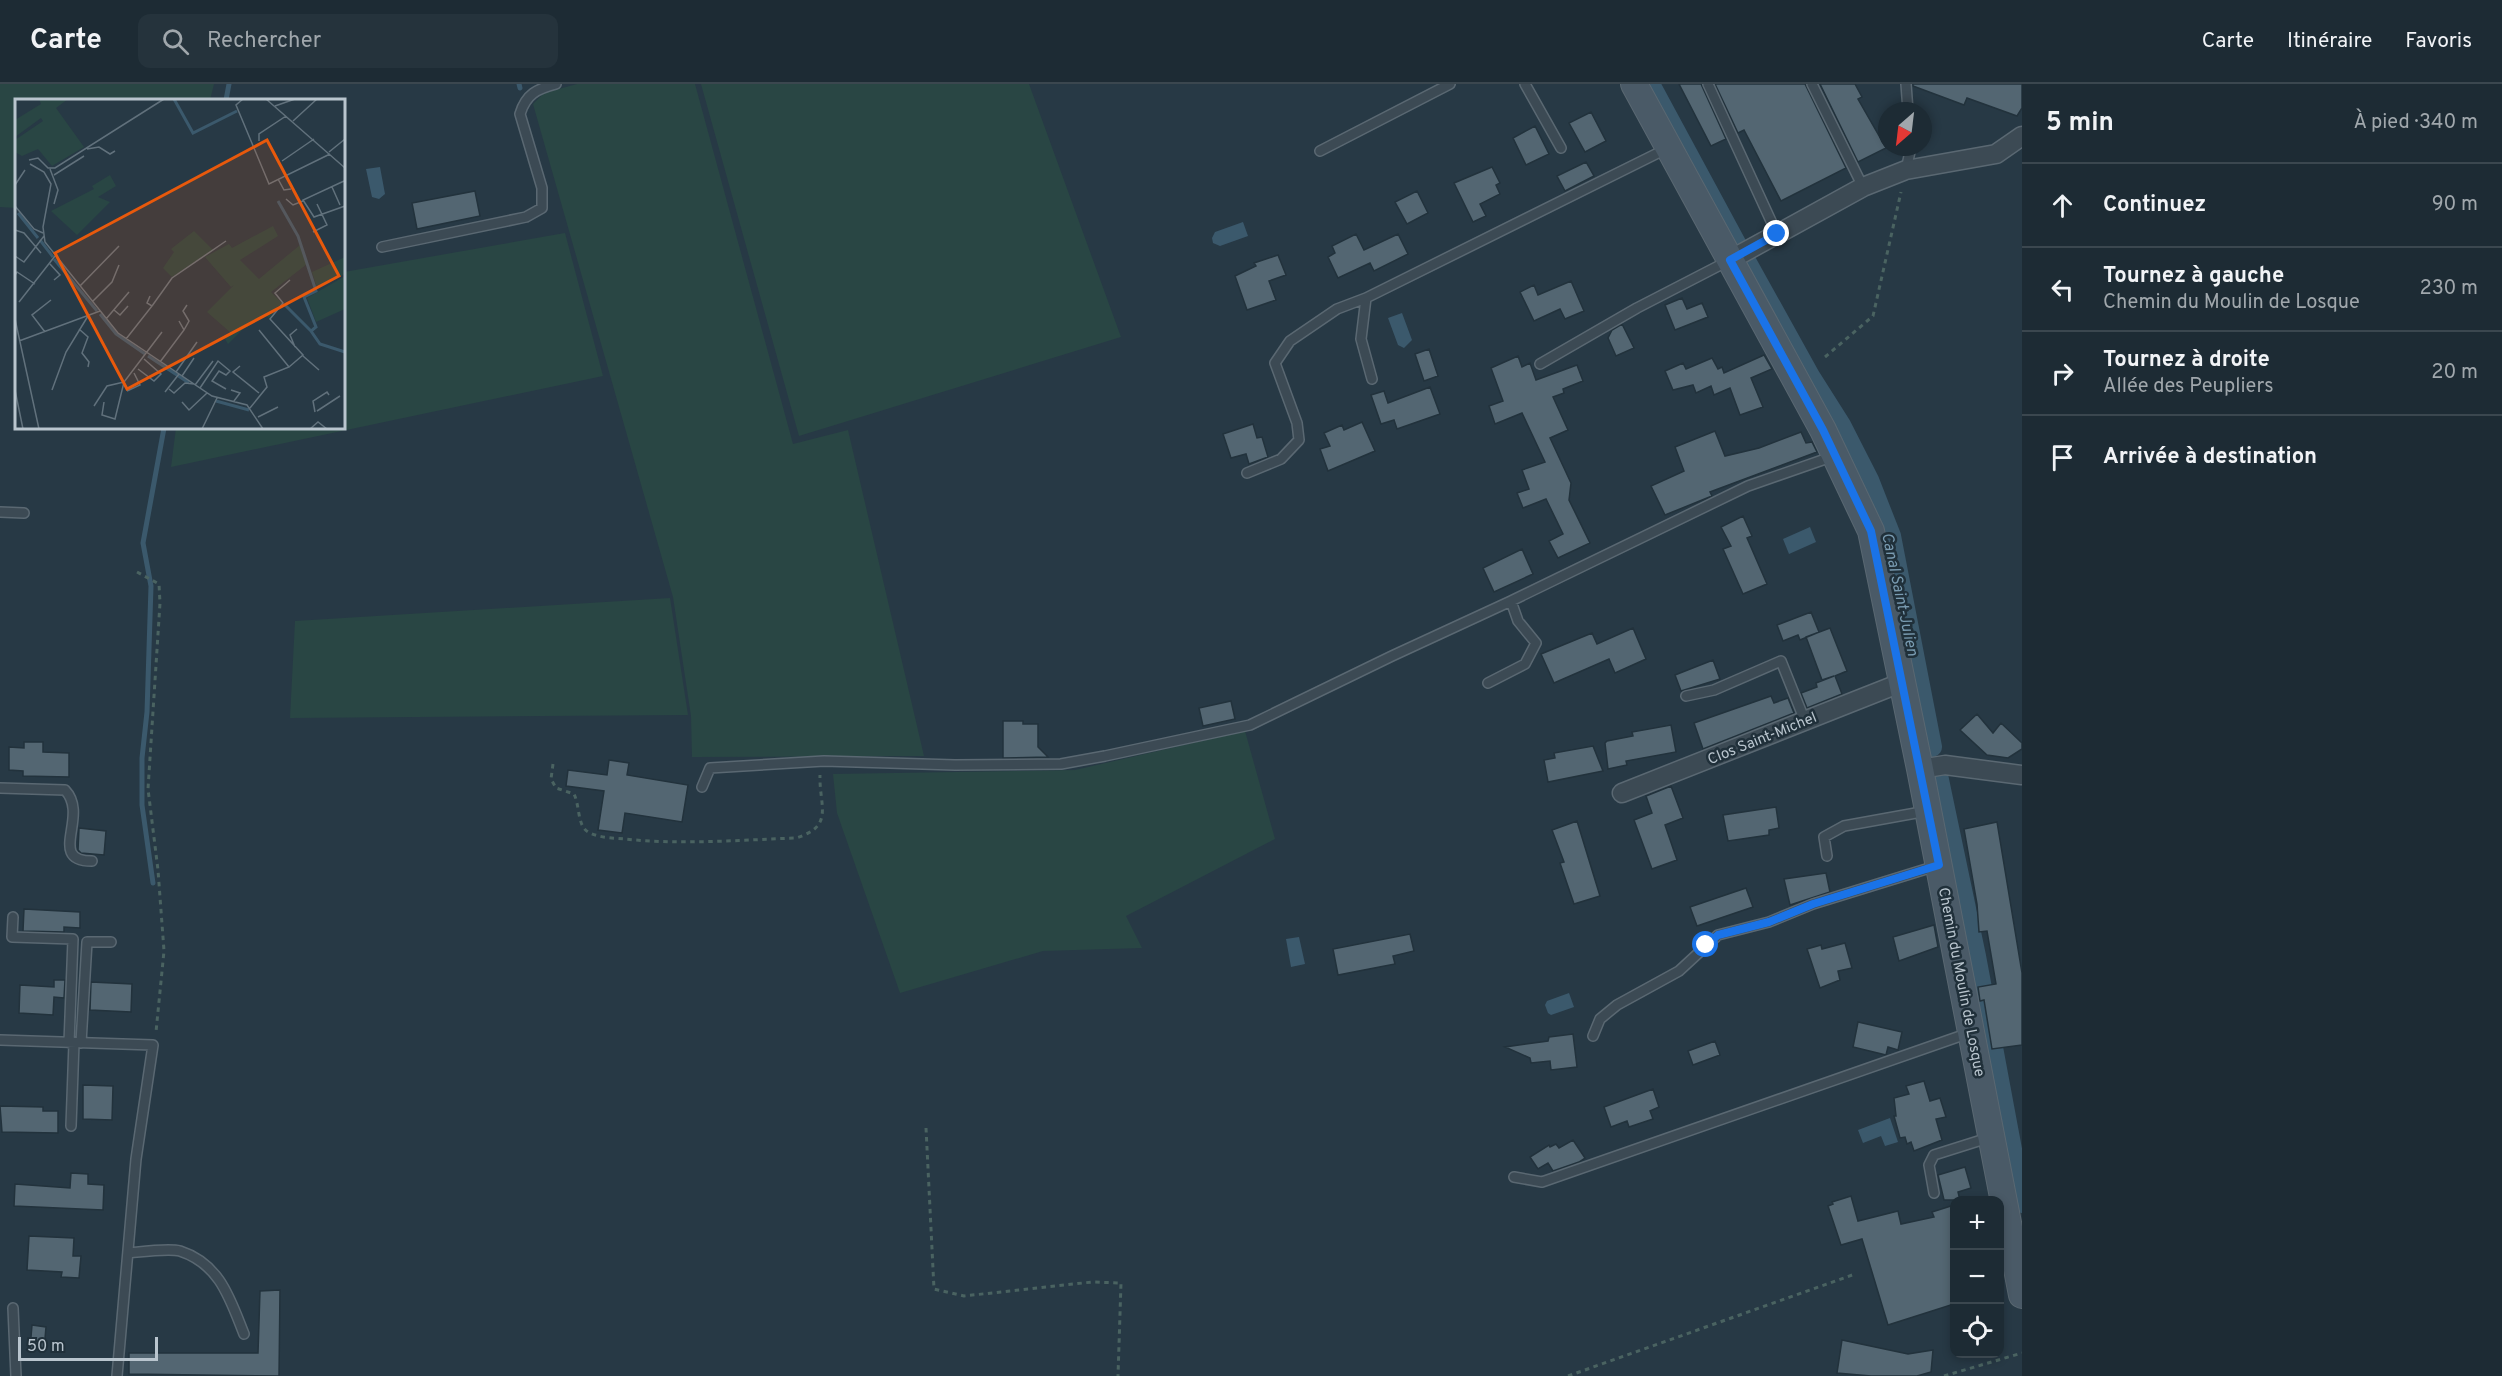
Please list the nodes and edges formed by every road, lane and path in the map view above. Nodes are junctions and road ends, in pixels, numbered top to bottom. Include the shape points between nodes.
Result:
1 (555, 84) edge
2 (1450, 84) edge
3 (1525, 84) edge
4 (1634, 84) edge
5 (1708, 84) edge
6 (1812, 84) edge
7 (1906, 84) edge
8 (1907, 102) edge
9 (2021, 139) edge
10 (1561, 148) dead end
11 (1669, 148) junction
12 (1320, 151) dead end
13 (1909, 156) edge
14 (1906, 170) junction
15 (1863, 187) junction
16 (1777, 234) junction
17 (382, 247) dead end
18 (1738, 255) junction
19 (1366, 298) junction
20 (1825, 357) dead end
21 (1540, 364) dead end
22 (1372, 379) dead end
23 (1835, 456) junction
24 (1247, 473) dead end
25 (0, 512) edge
26 (24, 513) dead end
27 (137, 572) dead end
28 (1511, 601) junction
29 (1903, 682) junction
30 (1488, 683) dead end
31 (1686, 696) dead end
32 (1805, 721) junction
33 (824, 761) junction
34 (553, 764) dead end
35 (1933, 767) junction
36 (2022, 775) edge
37 (702, 786) dead end
38 (0, 788) edge
39 (1622, 793) dead end
40 (1928, 811) junction
41 (1827, 856) dead end
42 (92, 861) dead end
43 (1939, 865) junction
44 (13, 916) dead end
45 (111, 942) dead end
46 (1971, 1032) junction
47 (1593, 1036) dead end
48 (0, 1040) edge
49 (75, 1043) junction
50 (153, 1045) junction
51 (70, 1126) dead end
52 (926, 1128) dead end
53 (1992, 1137) junction
54 (1514, 1177) dead end
55 (1934, 1193) dead end
56 (128, 1253) junction
57 (1855, 1274) dead end
58 (2022, 1295) edge
59 (13, 1308) dead end
60 (244, 1334) dead end
61 (2022, 1353) edge
62 (16, 1376) edge
63 (117, 1376) edge
64 (1118, 1376) edge
65 (1568, 1376) edge
66 (1944, 1376) edge

1 - 17 lane via 535,90 523,103 520,114 542,188 542,208 526,217
2 - 12 lane
3 - 10 lane
4 - 11 street, Chemin du Moulin de Losque
5 - 16 lane
6 - 15 lane
7 - 8 lane
9 - 14 street via 1996,154
11 - 18 street, Chemin du Moulin de Losque
11 - 19 lane
13 - 14 lane
14 - 15 street
14 - 20 path via 1873,316
15 - 16 street
16 - 18 street
18 - 21 lane
18 - 23 street, Chemin du Moulin de Losque
19 - 22 lane via 1361,339
19 - 24 lane via 1337,309 1290,341 1275,363 1297,423 1299,440 1281,459
23 - 28 lane via 1748,486
23 - 29 street, Chemin du Moulin de Losque via 1871,531
25 - 26 lane
27 - 50 path via 159,584 160,603 148,789 164,951
28 - 30 lane via 1518,621 1536,643 1525,664
28 - 33 lane via 1250,725 1060,764
29 - 32 street, Clos Saint-Michel
29 - 35 street, Chemin du Moulin de Losque
31 - 32 lane via 1714,690 1781,661
32 - 39 street, Clos Saint-Michel
33 - 34 path via 819,784 823,814 812,833 796,838 666,842 603,837 587,831 581,823 574,794 556,788 551,779
33 - 37 lane via 710,768
35 - 36 street
35 - 40 street, Chemin du Moulin de Losque
38 - 42 lane via 65,790 72,797 75,811 68,844 71,854 81,861
40 - 41 lane via 1844,826 1824,837
40 - 43 street, Chemin du Moulin de Losque
43 - 46 street, Chemin du Moulin de Losque
43 - 47 lane via 1813,904 1769,922 1718,935 1679,971 1617,1005 1600,1019
44 - 49 lane via 12,937 73,939
45 - 49 lane via 87,942
46 - 53 street, Chemin du Moulin de Losque
46 - 54 lane via 1542,1182
48 - 49 lane
49 - 50 lane
49 - 51 lane
50 - 56 lane via 136,1159
52 - 64 path via 934,1289 964,1296 1092,1282 1121,1283
53 - 55 lane via 1934,1155 1929,1165
53 - 58 street, Chemin du Moulin de Losque
56 - 60 lane via 178,1251 205,1265 225,1286
56 - 63 lane
57 - 65 path
59 - 62 lane
61 - 66 path

